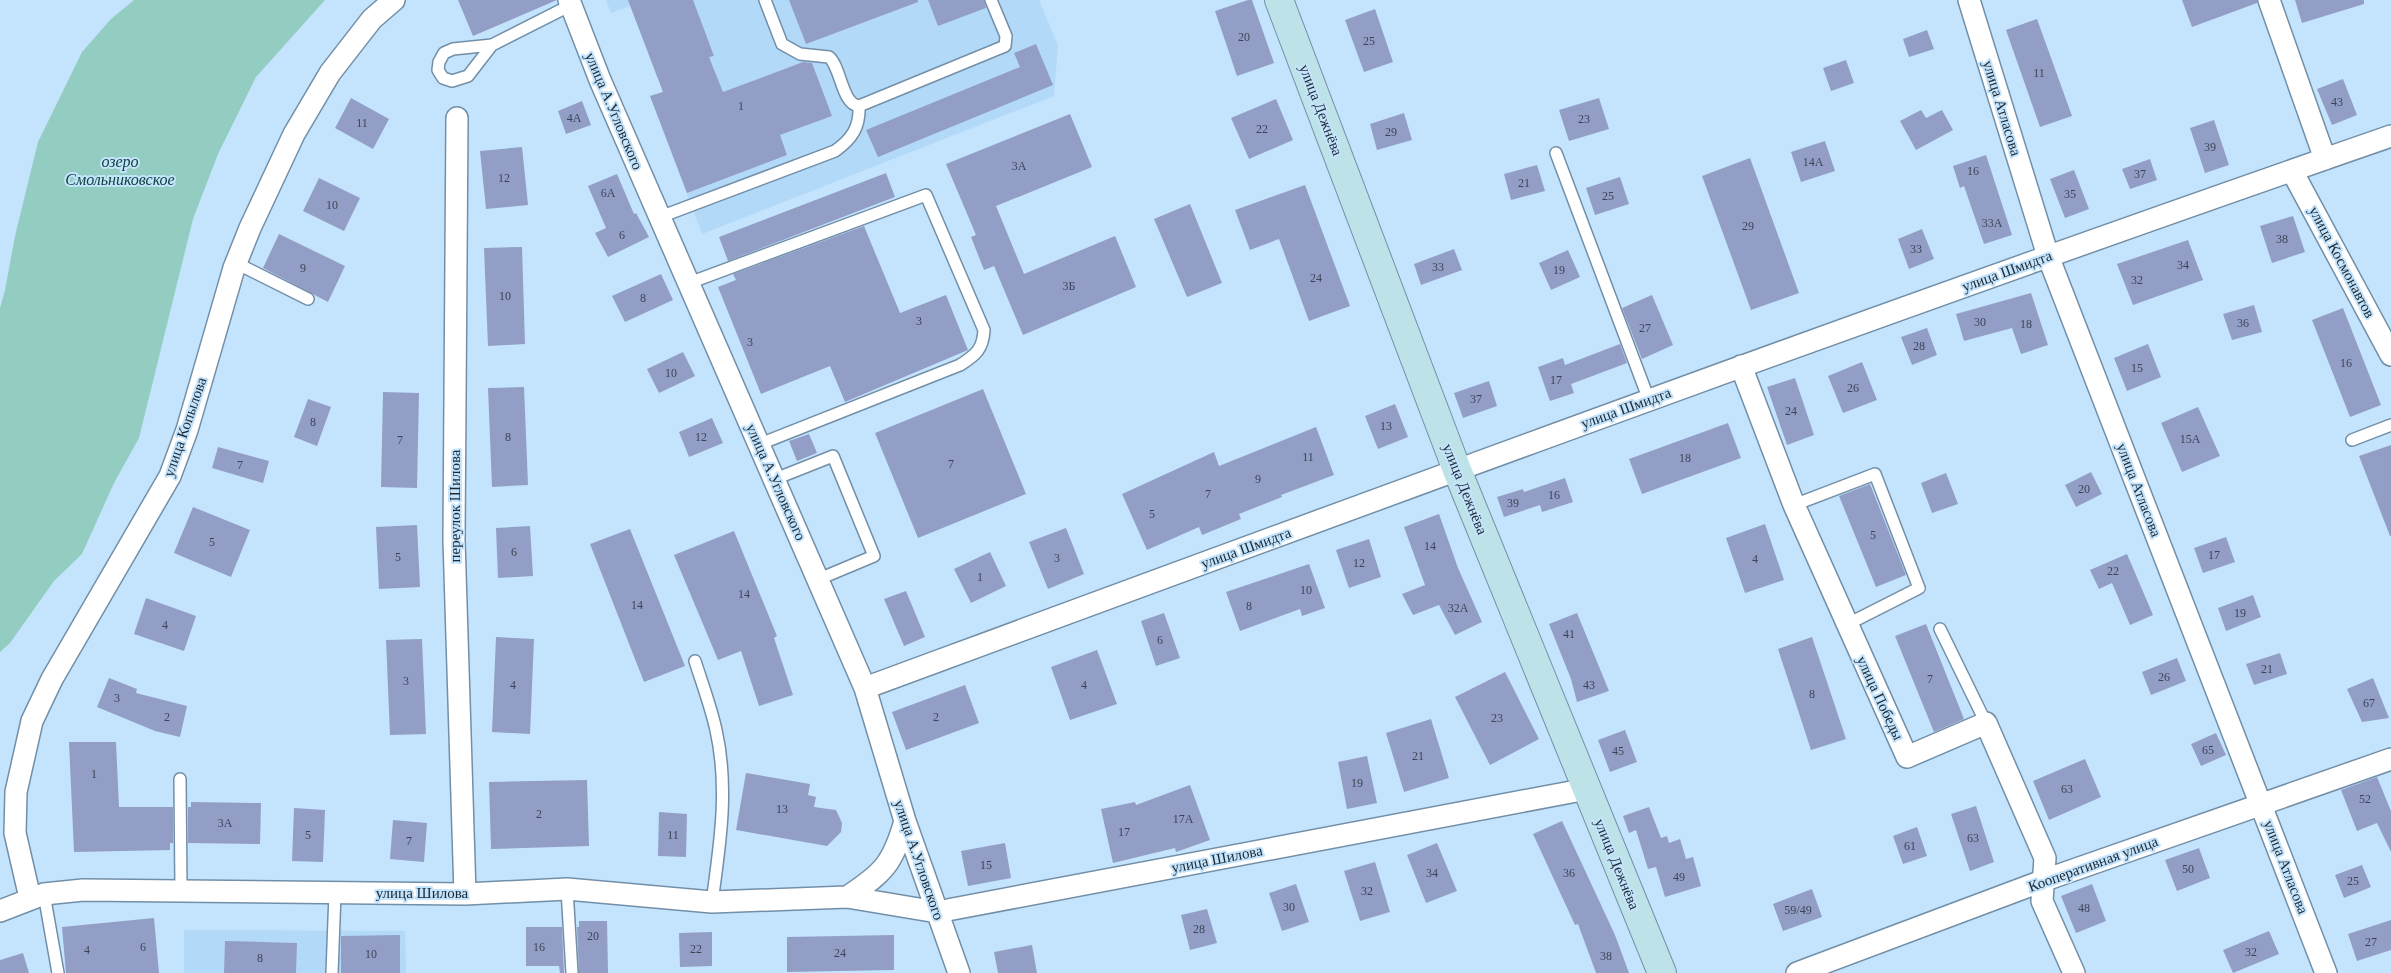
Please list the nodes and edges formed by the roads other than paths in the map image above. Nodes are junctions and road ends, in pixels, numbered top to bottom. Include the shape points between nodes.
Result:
1 (394, 0) edge
2 (765, 0) edge
3 (991, 0) edge
4 (1279, 0) edge
5 (1969, 0) edge
6 (2269, 0) edge
7 (570, 3) edge
8 (492, 45) junction
9 (859, 106) junction
10 (457, 118) dead end
11 (2391, 136) edge
12 (1556, 153) dead end
13 (2325, 159) junction
14 (2292, 171) junction
15 (660, 217) junction
16 (2048, 256) junction
17 (236, 263) junction
18 (690, 283) junction
19 (308, 299) dead end
20 (2391, 355) edge
21 (1741, 366) junction
22 (1649, 400) junction
23 (2391, 425) edge
24 (2352, 440) dead end
25 (760, 444) junction
26 (1457, 470) junction
27 (775, 480) junction
28 (1794, 505) junction
29 (819, 579) junction
30 (1846, 625) junction
31 (1940, 629) dead end
32 (695, 661) dead end
33 (865, 688) junction
34 (1986, 723) junction
35 (2391, 759) edge
36 (180, 779) dead end
37 (1587, 789) junction
38 (2262, 804) junction
39 (905, 821) junction
40 (2045, 880) junction
41 (567, 889) junction
42 (182, 890) junction
43 (335, 893) junction
44 (465, 894) junction
45 (37, 896) junction
46 (847, 897) junction
47 (712, 902) junction
48 (0, 911) edge
49 (937, 912) junction
50 (58, 973) edge
51 (332, 973) edge
52 (572, 973) edge
53 (959, 973) edge
54 (1662, 973) edge
55 (1797, 973) edge
56 (2074, 973) edge
57 (2326, 973) edge

1 - 17 street, улица Копылова via 372,18 330,73 294,134
2 - 9 lane via 782,44 800,54 829,57 849,100
3 - 9 lane via 1006,36 1005,46
4 - 26 main road, улица Дежнёва
5 - 16 street, улица Атласова
6 - 13 street
7 - 8 lane
7 - 15 street, улица А.Угловского
8 - 8 lane via 444,53 438,70 442,78 452,81 468,76
9 - 15 lane via 858,125 853,135 835,151
10 - 44 street, переулок Шилова via 454,540
11 - 13 street, улица Шмидта
12 - 22 lane
13 - 14 street, улица Шмидта
14 - 16 street, улица Шмидта
14 - 20 street, улица Космонавтов
15 - 18 street, улица А.Угловского
16 - 21 street, улица Шмидта
16 - 38 street, улица Атласова
17 - 19 lane
17 - 45 street, улица Копылова via 187,430 170,476 52,679 32,721 16,792 14,833
18 - 25 street, улица А.Угловского
18 - 25 lane via 926,195 938,221 984,330 984,344 974,356 960,364
21 - 22 street, улица Шмидта
21 - 28 street, улица Победы
22 - 26 street, улица Шмидта
23 - 24 lane
25 - 27 street, улица А.Угловского
26 - 33 street, улица Шмидта
26 - 37 main road, улица Дежнёва
27 - 29 street, улица А.Угловского
27 - 29 lane via 833,456 874,556
28 - 30 street, улица Победы
28 - 30 lane via 1874,474 1919,588
29 - 33 street, улица А.Угловского
30 - 34 street, улица Победы via 1907,757
31 - 34 lane
32 - 47 lane via 716,730 722,777 723,827
33 - 39 street, улица А.Угловского
34 - 40 street via 2044,858
35 - 38 street, Кооперативная улица
36 - 42 lane
37 - 49 street, улица Шилова
37 - 54 main road, улица Дежнёва
38 - 40 street, Кооперативная улица
38 - 57 street, улица Атласова
39 - 46 street via 893,857 869,883
39 - 49 street, улица А.Угловского
40 - 55 street, Кооперативная улица
40 - 56 street via 2042,901
41 - 44 street, улица Шилова
41 - 47 street, улица Шилова
41 - 52 lane
42 - 43 street, улица Шилова
42 - 45 street, улица Шилова via 83,890
43 - 44 street, улица Шилова
43 - 51 lane
45 - 48 street, улица Шилова
45 - 50 lane
46 - 47 street, улица Шилова
46 - 49 street, улица Шилова
49 - 53 street, улица А.Угловского

